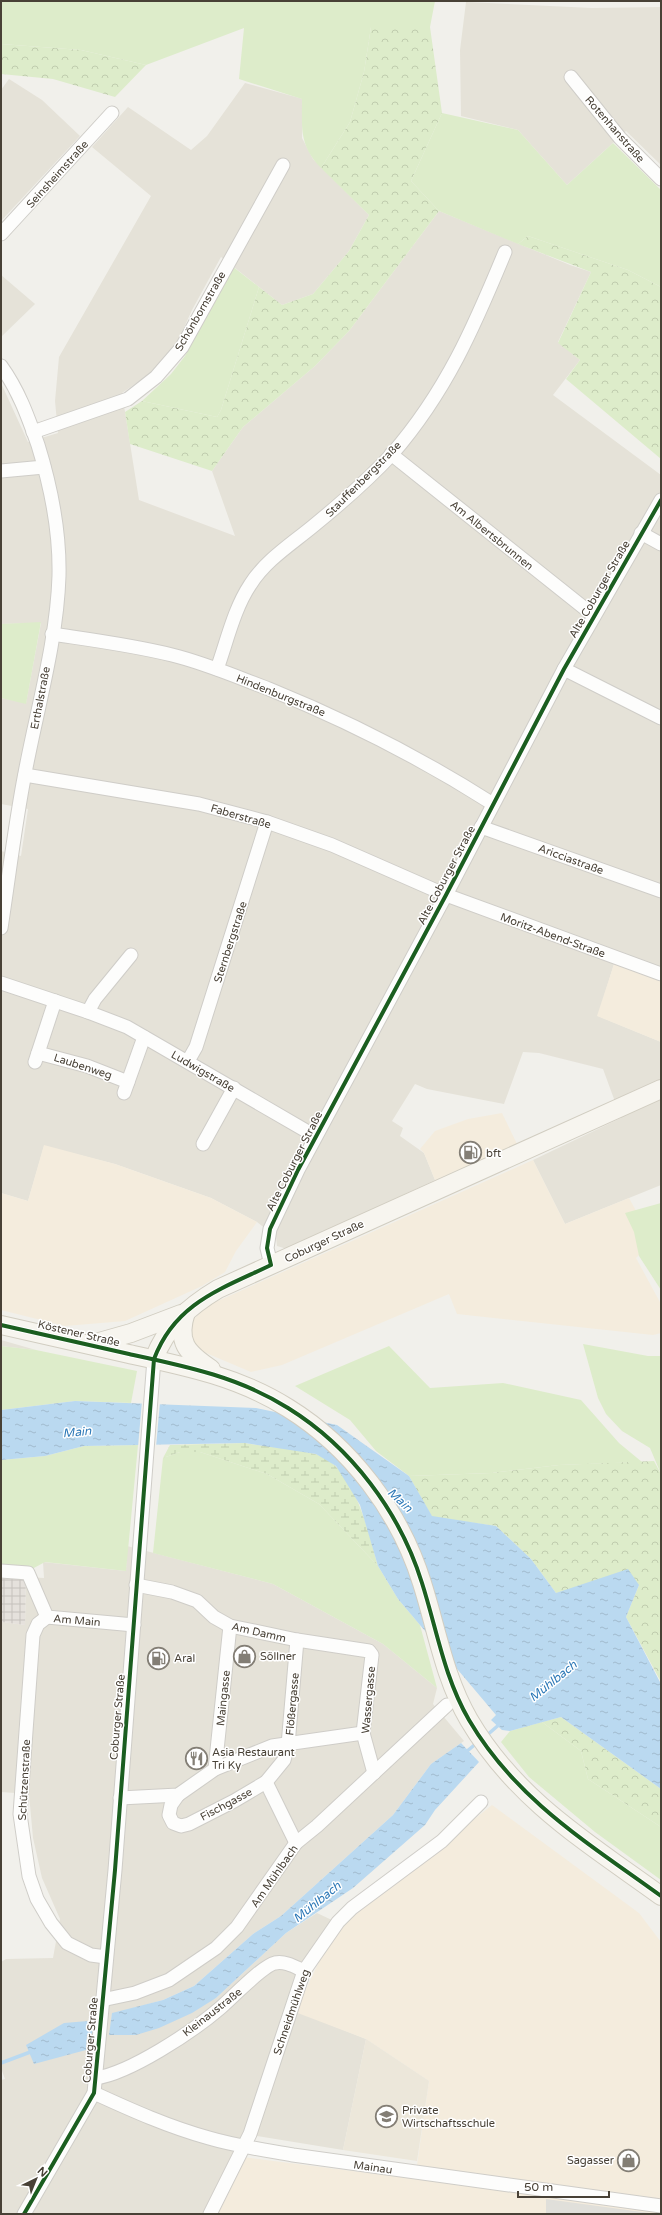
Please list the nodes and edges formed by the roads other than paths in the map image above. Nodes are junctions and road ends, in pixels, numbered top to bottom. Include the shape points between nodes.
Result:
1 (570, 77) dead end
2 (112, 113) dead end
3 (283, 165) dead end
4 (661, 179) edge
5 (1, 234) edge
6 (504, 252) dead end
7 (1, 366) edge
8 (33, 432) junction
9 (391, 454) junction
10 (44, 467) junction
11 (1, 471) edge
12 (661, 500) edge
13 (641, 533) junction
14 (661, 544) edge
15 (593, 615) junction
16 (52, 634) junction
17 (217, 669) junction
18 (564, 669) junction
19 (661, 718) edge
20 (24, 775) junction
21 (493, 804) junction
22 (266, 822) junction
23 (481, 827) junction
24 (661, 891) edge
25 (446, 895) junction
26 (1, 928) edge
27 (131, 955) dead end
28 (661, 974) edge
29 (1, 983) edge
30 (55, 1001) junction
31 (88, 1012) junction
32 (144, 1037) junction
33 (188, 1061) junction
34 (234, 1088) junction
35 (661, 1089) edge
36 (315, 1136) junction
37 (203, 1144) dead end
38 (271, 1265) junction
39 (186, 1312) junction
40 (1, 1325) edge
41 (90, 1345) junction
42 (154, 1359) junction
43 (220, 1375) junction
44 (1, 1571) edge
45 (136, 1585) junction
46 (47, 1618) junction
47 (134, 1624) junction
48 (230, 1626) junction
49 (297, 1640) junction
50 (447, 1705) dead end
51 (363, 1734) junction
52 (288, 1744) junction
53 (215, 1769) junction
54 (374, 1773) junction
55 (266, 1782) junction
56 (178, 1794) junction
57 (120, 1798) junction
58 (481, 1802) dead end
59 (296, 1843) junction
60 (661, 1896) edge
61 (106, 1957) junction
62 (304, 1972) junction
63 (102, 2004) junction
64 (96, 2078) junction
65 (94, 2093) junction
66 (244, 2147) junction
67 (661, 2206) edge
68 (24, 2214) edge
69 (210, 2214) edge

1 - 4 street, Rotenhanstraße via 620,138
2 - 5 street, Seinsheimstraße
3 - 8 street, Schönbornstraße via 182,347 156,377 128,399
6 - 9 street, Stauffenbergstraße via 455,365 428,407
7 - 8 street, Erthalstraße via 20,395
8 - 10 street, Erthalstraße
9 - 15 street, Am Albertsbrunnen
9 - 17 street, Stauffenbergstraße via 331,512 258,573 242,597
10 - 11 street
10 - 16 street, Erthalstraße via 58,540 59,577
12 - 13 street, Alte Coburger Straße
13 - 14 street
13 - 15 street, Alte Coburger Straße
15 - 18 street, Alte Coburger Straße
16 - 17 street, Hindenburgstraße via 118,643 173,655
16 - 20 street, Erthalstraße
17 - 21 street, Hindenburgstraße via 364,729 411,754
18 - 19 street
18 - 21 street, Alte Coburger Straße
20 - 22 street, Faberstraße via 199,804
20 - 26 street, Erthalstraße
21 - 23 street, Alte Coburger Straße
22 - 25 street, Faberstraße via 332,845
22 - 33 street, Sternbergstraße via 196,1047
23 - 24 street, Aricciastraße
23 - 25 street, Alte Coburger Straße
25 - 28 street, Moritz-Abend-Straße
25 - 36 street, Alte Coburger Straße
27 - 31 street via 95,999
29 - 30 street, Ludwigstraße
30 - 31 street, Ludwigstraße
30 - 32 street, Laubenweg via 37,1057 87,1066 126,1088
31 - 32 street, Ludwigstraße
32 - 33 street, Ludwigstraße
33 - 34 street, Ludwigstraße
34 - 36 street, Ludwigstraße
34 - 37 street
35 - 38 street, Coburger Straße
36 - 38 street, Alte Coburger Straße via 270,1229 267,1248
38 - 39 street, Coburger Straße via 218,1289
39 - 41 street, Köstener Straße
39 - 42 street, Coburger Straße via 167,1332
39 - 43 street via 182,1325 184,1344 194,1357
40 - 41 street, Köstener Straße
41 - 42 street, Köstener Straße
42 - 43 street, Köstener Straße
42 - 45 street, Coburger Straße
43 - 60 street via 286,1406 315,1427 355,1465 386,1506 403,1536 417,1568 443,1663 455,1694 483,1742 510,1778 559,1823
44 - 46 street, Am Main via 28,1573
45 - 47 street, Coburger Straße
45 - 48 street, Am Damm via 172,1592 197,1601 214,1617
46 - 47 street, Am Main
46 - 61 street, Schützenstraße via 38,1624 33,1635 20,1814 29,1876 37,1899 67,1943 91,1955
47 - 57 street, Coburger Straße
48 - 49 street, Am Damm
48 - 53 street, Maingasse
49 - 51 street, Wassergasse via 369,1651 372,1655
49 - 52 street, Flößergasse
50 - 54 street, Am Mühlbach
51 - 52 street
51 - 54 street, Wassergasse
52 - 53 street via 272,1746
52 - 55 street, Fischgasse via 284,1760
53 - 56 street
54 - 59 street, Am Mühlbach
55 - 56 street, Fischgasse via 234,1801 181,1826 173,1823 169,1815 171,1805
55 - 59 street
56 - 57 street
57 - 61 street, Coburger Straße
58 - 62 street, Schneidmühlweg via 442,1841 352,1908 334,1928
59 - 63 street, Am Mühlbach via 237,1927 216,1948 169,1980
61 - 63 street, Coburger Straße
62 - 64 street, Kleinaustraße via 284,1963 268,1966 219,2010 191,2031 121,2072
62 - 66 street, Schneidmühlweg
63 - 64 street, Coburger Straße
64 - 65 street, Coburger Straße
65 - 66 street, Mainau via 174,2127
65 - 68 street, Coburger Straße
66 - 67 street, Mainau
66 - 69 street, Schneidmühlweg

